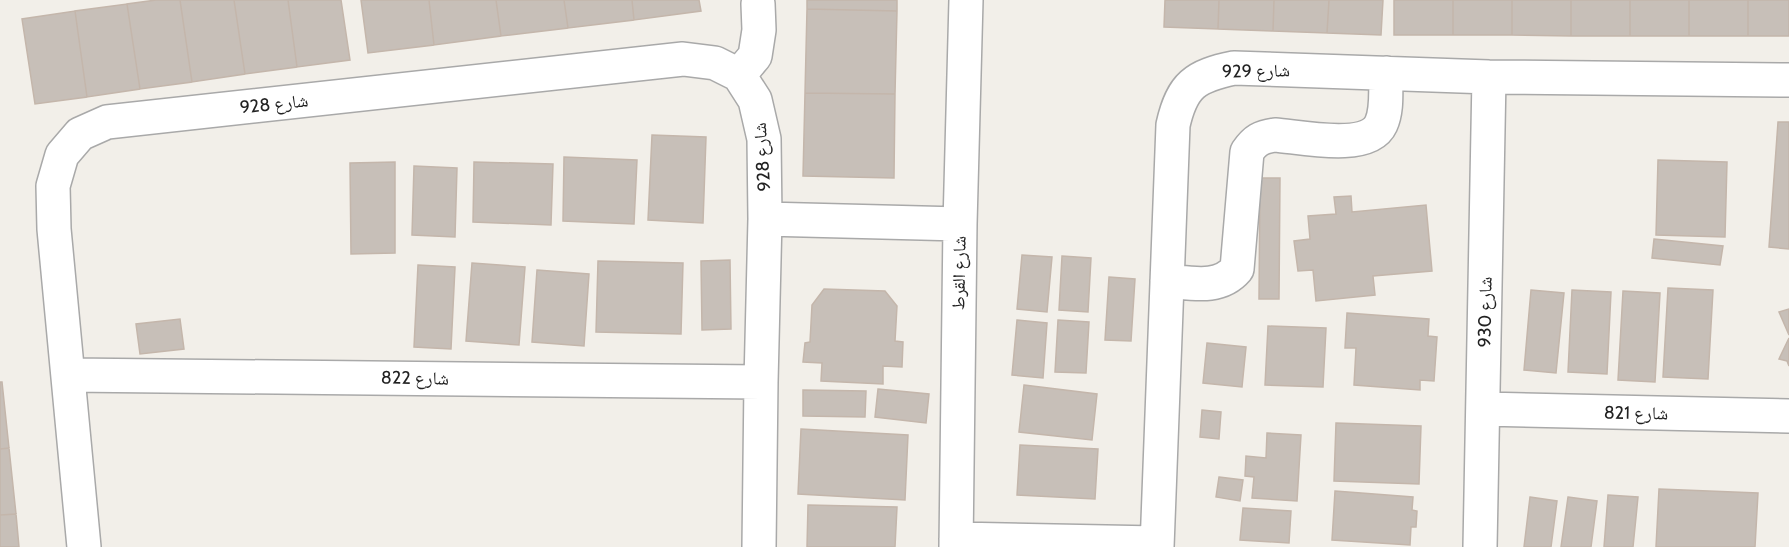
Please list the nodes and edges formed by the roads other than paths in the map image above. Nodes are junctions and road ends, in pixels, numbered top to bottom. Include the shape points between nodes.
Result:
1 (966, 0) edge
2 (758, 4) dead end
3 (1386, 73) junction
4 (739, 75) junction
5 (1489, 77) junction
6 (1789, 80) edge
7 (765, 219) junction
8 (960, 224) junction
9 (1167, 281) junction
10 (69, 375) junction
11 (761, 382) junction
12 (1483, 409) junction
13 (1789, 416) edge
14 (956, 543) edge
15 (1157, 545) edge
16 (84, 547) edge
17 (759, 547) edge
18 (1480, 547) edge

1 - 8 street, شارع القرط
2 - 4 street via 755,56
3 - 5 street, شارع 929
3 - 9 street via 1384,113 1375,133 1348,141 1275,135 1254,141 1247,152 1237,269 1219,283
3 - 9 street, شارع 929 via 1234,68 1209,73 1189,87 1178,104 1173,125
4 - 7 street, شارع 928 via 755,100 764,139
4 - 10 street, شارع 928 via 714,63 683,59 108,122 80,134 62,155 53,186
5 - 6 street, شارع 929
5 - 12 street, شارع 930
7 - 8 street
7 - 11 street, شارع 928
8 - 14 street, شارع القرط
9 - 15 street, شارع 929
10 - 11 street, شارع 822
10 - 16 street, شارع 928
11 - 17 street, شارع 928
12 - 13 street, شارع 821
12 - 18 street, شارع 930
14 - 15 street, شارع 929

